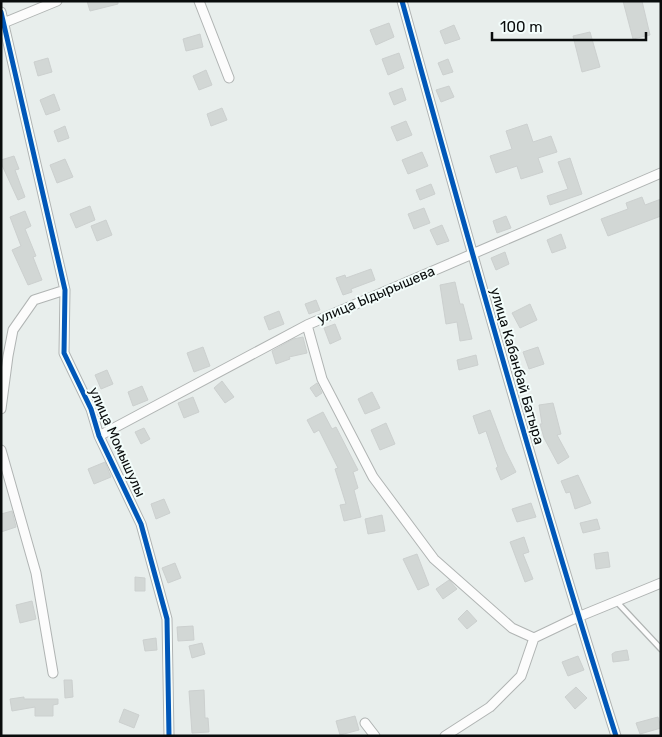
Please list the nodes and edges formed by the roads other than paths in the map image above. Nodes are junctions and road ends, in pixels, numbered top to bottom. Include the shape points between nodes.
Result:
1 (57, 1) edge
2 (199, 1) edge
3 (402, 1) edge
4 (1, 12) edge
5 (3, 24) edge
6 (229, 78) dead end
7 (661, 173) edge
8 (472, 254) junction
9 (65, 290) junction
10 (307, 325) junction
11 (1, 408) edge
12 (100, 436) junction
13 (1, 450) edge
14 (661, 583) edge
15 (616, 601) junction
16 (578, 617) junction
17 (534, 638) junction
18 (661, 649) edge
19 (53, 673) dead end
20 (365, 723) dead end
21 (169, 736) edge
22 (374, 736) edge
23 (445, 736) edge
24 (616, 736) edge

1 - 5 street
2 - 6 street
3 - 8 street, улица Кабанбай Батыра
4 - 5 street, улица Момышулы
5 - 9 street, улица Момышулы
7 - 8 street, улица Ыдырышева
8 - 10 street, улица Ыдырышева
8 - 16 street, улица Кабанбай Батыра
9 - 11 street via 34,300 14,330
9 - 12 street, улица Момышулы via 64,353 91,408
10 - 12 street, улица Ыдырышева
10 - 17 street via 322,379 373,477 434,559 512,628
12 - 21 street, улица Момышулы via 141,524 167,619
13 - 19 street via 36,573
14 - 15 street
15 - 16 street
15 - 18 lane
16 - 17 street
16 - 24 street, улица Кабанбай Батыра
17 - 23 street via 521,676 490,706
20 - 22 street

